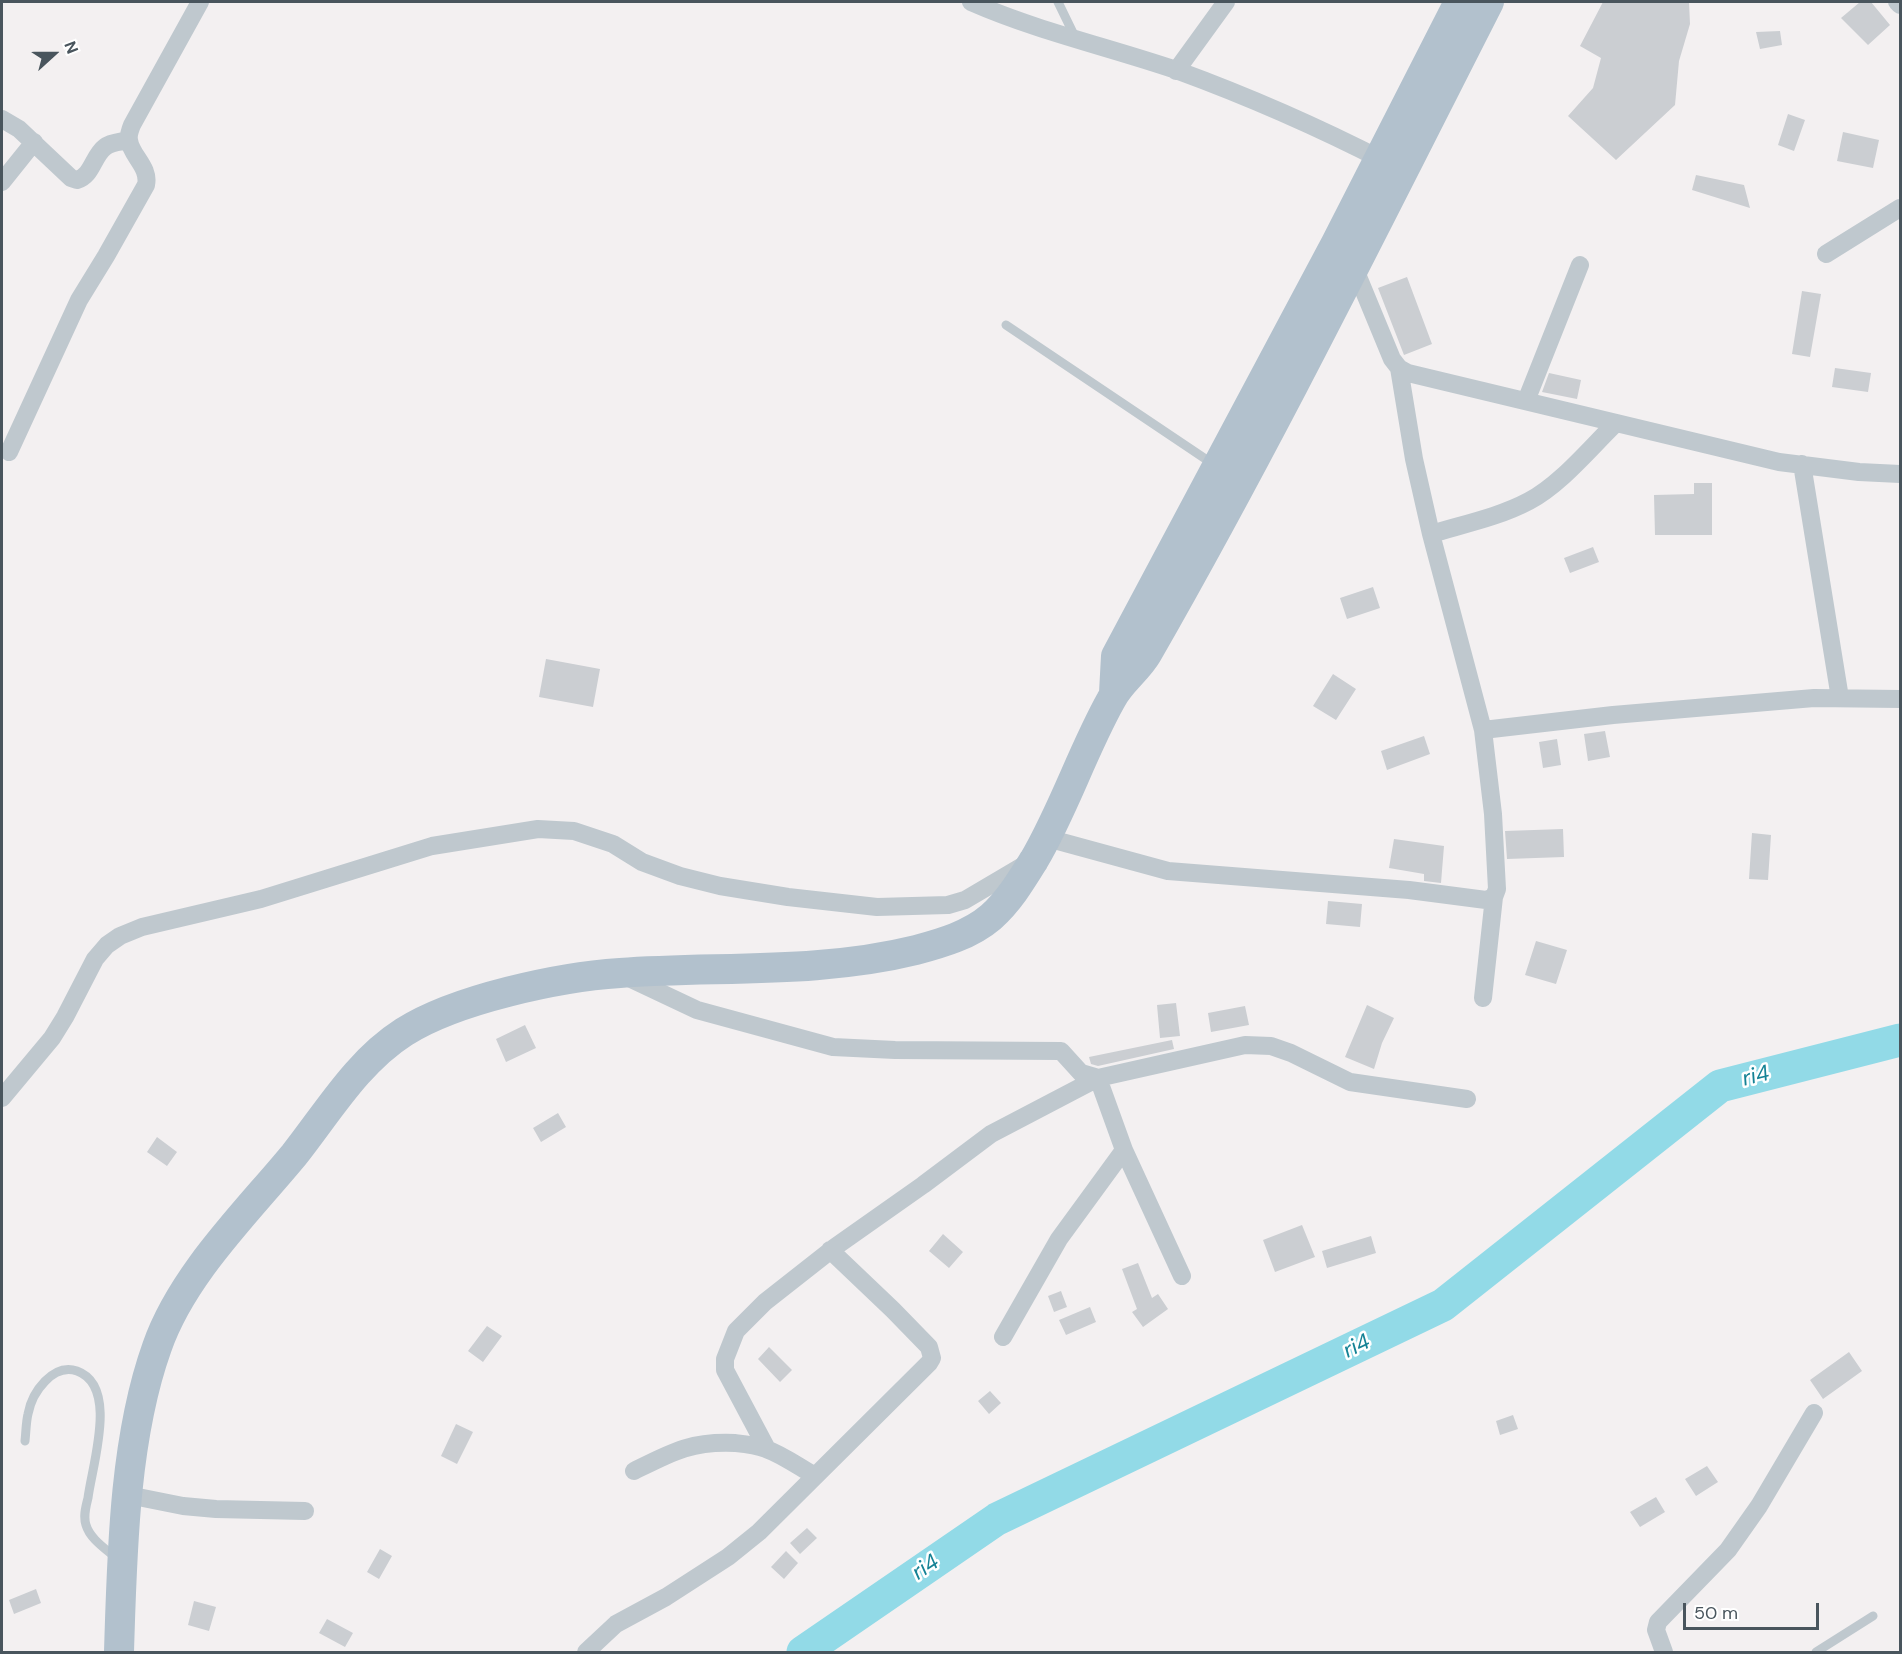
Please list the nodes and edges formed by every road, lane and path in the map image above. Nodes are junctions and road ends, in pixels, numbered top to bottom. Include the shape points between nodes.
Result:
1 (200, 2) edge
2 (972, 2) edge
3 (1058, 2) edge
4 (1226, 2) edge
5 (1459, 2) edge
6 (1489, 2) edge
7 (1897, 2) edge
8 (1900, 5) edge
9 (1076, 39) junction
10 (1176, 71) junction
11 (2, 119) edge
12 (129, 140) junction
13 (34, 142) junction
14 (1390, 165) junction
15 (2, 182) edge
16 (1900, 208) edge
17 (1826, 254) dead end
18 (1580, 265) dead end
19 (1354, 267) junction
20 (1006, 325) dead end
21 (1400, 368) junction
22 (1526, 401) junction
23 (1616, 423) junction
24 (9, 452) dead end
25 (1802, 464) junction
26 (1218, 468) junction
27 (1900, 474) edge
28 (1431, 534) junction
29 (1114, 693) junction
30 (1840, 698) junction
31 (1900, 699) edge
32 (1483, 730) junction
33 (1041, 848) junction
34 (1494, 897) junction
35 (618, 973) junction
36 (1483, 998) dead end
37 (1098, 1078) junction
38 (2, 1098) edge
39 (1467, 1099) dead end
40 (1124, 1150) junction
41 (830, 1250) junction
42 (1182, 1276) dead end
43 (1003, 1336) dead end
44 (1814, 1413) dead end
45 (25, 1441) dead end
46 (767, 1449) junction
47 (634, 1471) dead end
48 (815, 1476) junction
49 (128, 1496) junction
50 (305, 1511) dead end
51 (123, 1564) junction
52 (1873, 1616) dead end
53 (119, 1653) edge
54 (586, 1653) edge
55 (1664, 1653) edge
56 (1815, 1653) edge

1 - 12 street via 132,125
2 - 9 street via 1010,19
3 - 9 lane
4 - 10 street
5 - 14 main road
6 - 14 main road
7 - 8 street
9 - 10 street
10 - 14 street via 1278,111
11 - 13 street
12 - 13 street via 108,144 86,175 77,180
12 - 24 street via 147,178 146,185 79,300
13 - 15 street
14 - 19 main road
14 - 26 main road via 1331,253
16 - 17 street
18 - 22 street
19 - 21 street via 1392,359
19 - 29 main road via 1142,663
20 - 26 lane
21 - 22 street
21 - 28 street
22 - 23 street
23 - 25 street
23 - 28 street via 1530,500
25 - 27 street
25 - 30 street
26 - 29 main road via 1116,656
28 - 32 street
29 - 33 main road
30 - 31 street
30 - 32 street via 1613,715
32 - 34 street via 1494,814
33 - 34 street via 1168,871 1486,900
33 - 35 main road via 1019,885 984,923 956,938 924,948 798,967
33 - 38 street via 965,900 948,905 877,908 710,884 642,862 613,844 574,831 538,829 432,846 120,936 95,959 52,1038
34 - 36 street
35 - 37 street via 697,1010 833,1047 1061,1051 1081,1073
35 - 49 main road via 577,977 470,1003 437,1014 381,1048 220,1243 171,1314 145,1385
37 - 39 street via 1245,1045 1271,1046 1350,1082
37 - 40 street
37 - 41 street via 991,1134
40 - 42 street
40 - 43 street via 1059,1239
41 - 46 street via 748,1317 730,1343 725,1359 729,1380
41 - 48 street via 929,1347 932,1358
44 - 55 street via 1728,1550 1658,1622 1656,1630
45 - 51 lane via 32,1401 49,1378 69,1368 93,1381 99,1392 100,1423 84,1518 91,1535
46 - 47 street via 749,1444 695,1444
46 - 48 street
48 - 54 street via 728,1557 616,1624
49 - 50 street via 216,1509
49 - 51 main road
51 - 53 main road
52 - 56 lane

